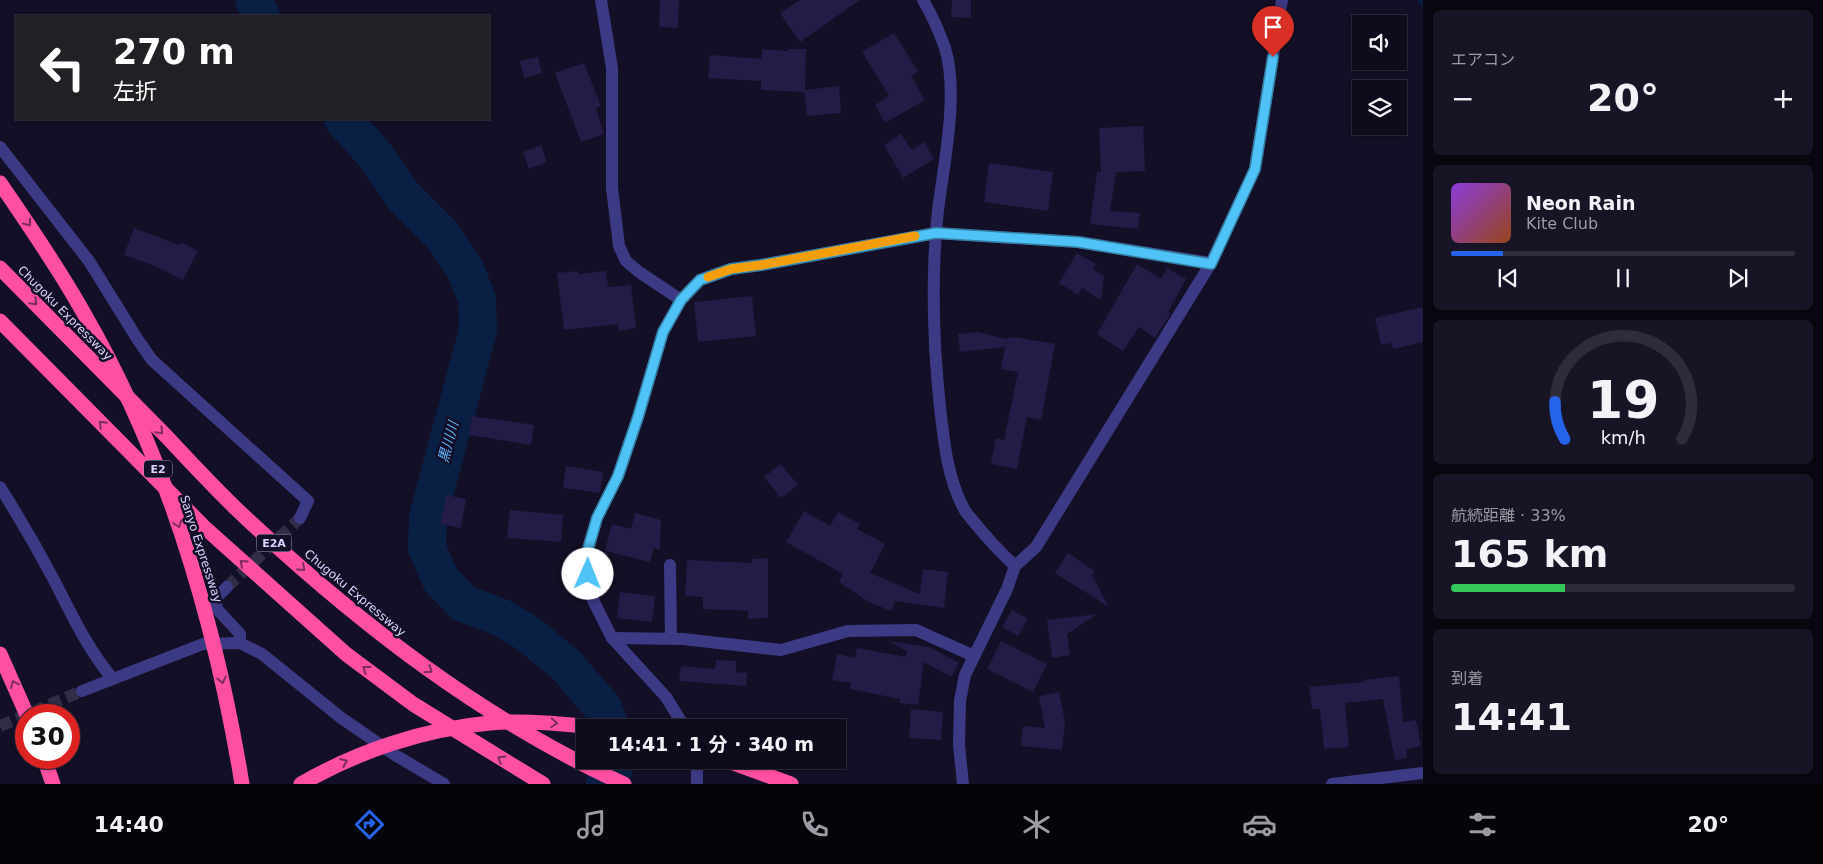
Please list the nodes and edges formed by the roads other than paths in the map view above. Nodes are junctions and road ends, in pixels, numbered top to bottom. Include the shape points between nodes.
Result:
1 (601, 0) edge
2 (923, 0) edge
3 (1282, 0) edge
4 (0, 147) edge
5 (0, 183) edge
6 (936, 233) junction
7 (1211, 264) junction
8 (0, 268) edge
9 (681, 300) junction
10 (0, 321) edge
11 (0, 486) edge
12 (300, 518) tunnel mouth
13 (670, 565) dead end
14 (1015, 566) junction
15 (227, 586) tunnel mouth
16 (612, 638) junction
17 (671, 639) junction
18 (240, 643) junction
19 (0, 654) edge
20 (974, 656) junction
21 (113, 679) junction
22 (82, 691) tunnel mouth
23 (22, 704) edge
24 (679, 719) edge
25 (576, 725) edge
26 (48, 769) edge
27 (697, 769) edge
28 (750, 769) edge
29 (1423, 773) edge
30 (53, 784) edge
31 (242, 784) edge
32 (301, 784) edge
33 (444, 784) edge
34 (543, 784) edge
35 (624, 784) edge
36 (697, 784) edge
37 (791, 784) edge
38 (963, 784) edge
39 (1332, 784) edge

1 - 9 street via 612,68 612,188 618,246 626,262
2 - 6 street via 945,49 951,101
3 - 7 street via 1255,169
4 - 12 street via 89,261 152,360 308,501
5 -> 31 highway, Sanyo Expressway / E2, bridge via 83,311 147,443 174,511 208,621
6 - 7 street via 1078,242
6 - 9 street via 731,269 700,280
6 - 14 street via 935,362 949,472 963,507 993,545
7 - 14 street via 1036,547
8 -> 35 highway, Chugoku Expressway / E2A via 246,518 375,631 476,703 540,742
9 - 16 street via 663,332 618,476 597,518 586,556 590,592
34 -> 10 highway, E2A via 413,704 346,654 204,527
11 - 21 street via 27,529 85,642
13 - 17 street
14 - 20 street
15 - 18 street via 217,598 216,608 240,634
16 - 17 street
16 - 24 street via 666,697
17 - 20 street via 781,650 848,631 916,630
18 - 21 street via 203,644
18 - 33 street via 262,654 340,717
23 -> 19 highway
20 - 38 street via 965,675 960,701 959,745
21 - 22 street
32 -> 25 highway, bridge via 323,771 379,748 431,733 489,724 549,722
26 - 30 highway
27 - 36 street
28 - 37 highway
29 - 39 street

